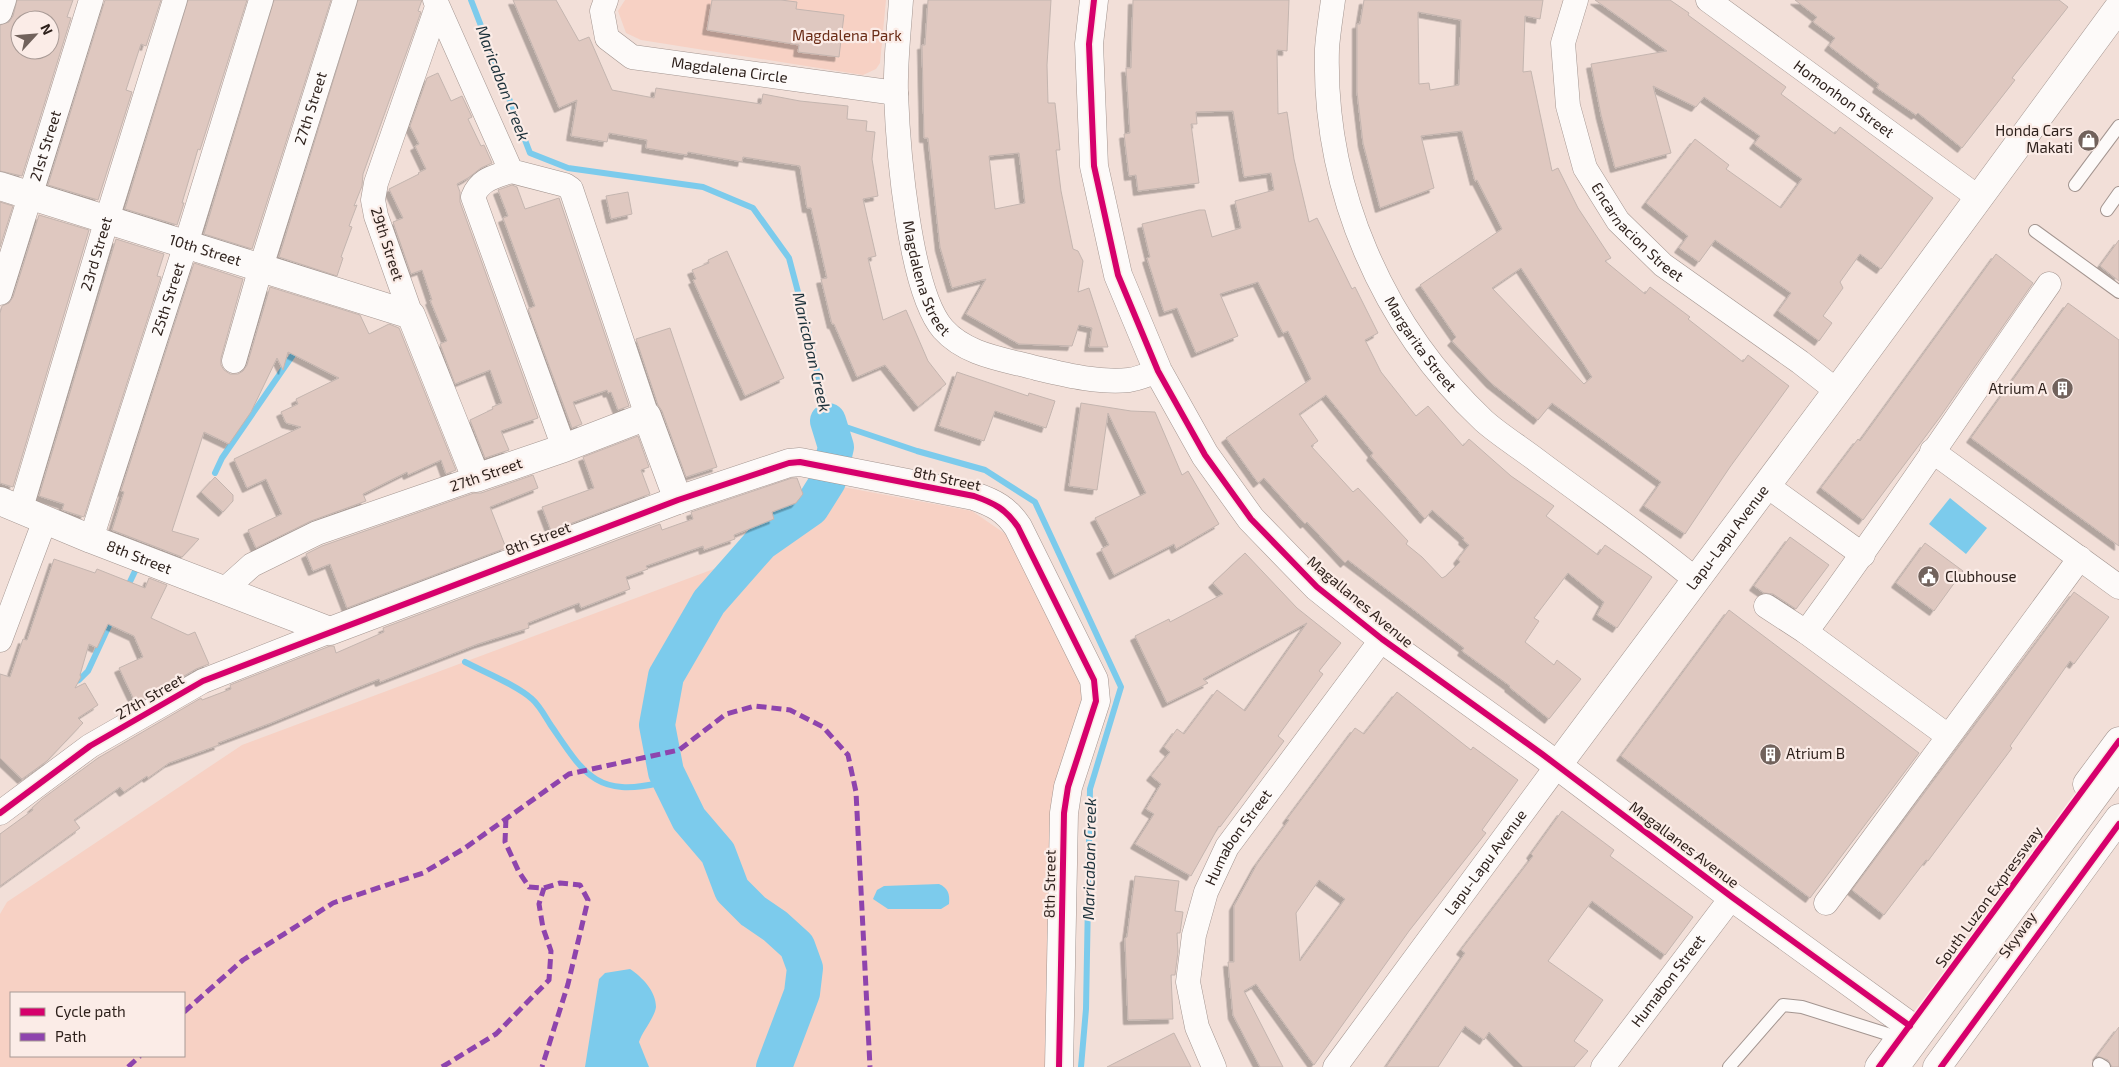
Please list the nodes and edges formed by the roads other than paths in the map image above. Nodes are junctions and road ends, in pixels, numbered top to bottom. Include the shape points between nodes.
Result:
1 (4, 0) edge
2 (91, 0) edge
3 (175, 0) edge
4 (261, 0) edge
5 (345, 0) edge
6 (606, 0) edge
7 (902, 0) edge
8 (1094, 0) edge
9 (1333, 0) edge
10 (1576, 0) edge
11 (1708, 0) edge
12 (436, 3) edge
13 (2119, 7) edge
14 (0, 12) edge
15 (896, 93) junction
16 (2119, 126) edge
17 (511, 171) junction
18 (2075, 185) dead end
19 (0, 186) edge
20 (2119, 193) edge
21 (31, 196) junction
22 (1979, 198) junction
23 (2107, 210) dead end
24 (107, 219) junction
25 (2035, 231) dead end
26 (186, 244) junction
27 (261, 267) junction
28 (2049, 284) dead end
29 (2119, 292) edge
30 (0, 293) edge
31 (411, 315) junction
32 (234, 361) dead end
33 (1158, 371) junction
34 (1836, 391) junction
35 (647, 416) junction
36 (564, 448) junction
37 (1932, 452) junction
38 (476, 478) junction
39 (1771, 479) junction
40 (678, 500) junction
41 (10, 505) edge
42 (45, 520) junction
43 (91, 539) junction
44 (1867, 549) junction
45 (2080, 558) junction
46 (1696, 580) junction
47 (2119, 588) edge
48 (223, 590) junction
49 (1766, 606) dead end
50 (330, 631) junction
51 (1806, 632) junction
52 (1382, 639) junction
53 (0, 640) edge
54 (1948, 736) junction
55 (2119, 741) edge
56 (2119, 764) edge
57 (1557, 766) junction
58 (0, 813) edge
59 (2119, 818) edge
60 (2119, 824) edge
61 (1732, 897) junction
62 (1826, 903) dead end
63 (1905, 1032) junction
64 (1609, 1065) edge
65 (1059, 1067) edge
66 (1214, 1067) edge
67 (1335, 1067) edge
68 (1729, 1067) edge
69 (1879, 1067) edge
70 (1895, 1067) edge
71 (1937, 1067) edge
72 (1942, 1067) edge

1 - 14 street
2 - 21 street, 21st Street
3 - 24 street, 23rd Street
4 - 26 street, 25th Street
5 - 27 street, 27th Street
6 - 15 street, Magdalena Circle via 602,11 607,38 632,57
7 - 15 street, Magdalena Street
8 - 33 main road, Magallanes Avenue via 1089,44 1094,166 1118,275
9 - 46 street, Margarita Street via 1327,48 1328,90 1339,170 1355,224 1392,305 1420,349 1450,386 1486,422
10 - 34 street, Encarnacion Street via 1563,44 1568,106 1585,168 1618,221 1662,265
11 - 22 street, Homonhon Street
12 - 17 street, 29th Street
12 - 31 street, 29th Street via 376,183 374,200 376,216
13 - 22 main road, Lapu-Lapu Avenue
15 - 33 street, Magdalena Street via 904,190 920,280 929,308 943,329 962,345 981,354 1077,378 1130,380
16 - 18 lane
17 - 35 street via 570,189
17 - 36 street via 485,180 473,197
19 - 21 main road, 10th Street
20 - 23 lane
21 - 24 main road, 10th Street
21 - 30 street, 21st Street
22 - 34 main road, Lapu-Lapu Avenue
24 - 26 main road, 10th Street
24 - 41 street, 23rd Street
25 - 29 lane
26 - 27 main road, 10th Street
26 - 43 street, 25th Street
27 - 31 main road, 10th Street
27 - 32 street, 27th Street
28 - 37 street
31 - 38 main road, 29th Street
33 - 52 main road, Magallanes Avenue via 1205,456 1251,519 1317,586
34 - 39 main road, Lapu-Lapu Avenue
35 - 36 main road, 27th Street
35 - 40 main road
36 - 38 main road, 27th Street
37 - 44 street
37 - 45 street
38 - 48 street, 27th Street via 317,533 252,565
39 - 44 street
39 - 46 main road, Lapu-Lapu Avenue
40 - 50 main road, 8th Street
40 - 65 main road, 8th Street via 800,462 974,496 1000,506 1010,515 1094,680 1096,701 1068,787 1063,828
41 - 42 main road, 8th Street
42 - 43 main road, 8th Street
42 - 53 street
43 - 48 main road, 8th Street
44 - 51 street
45 - 47 street
45 - 54 street
46 - 57 main road, Lapu-Lapu Avenue
48 - 50 main road, 8th Street
49 - 51 street
50 - 58 street, 27th Street via 203,681 90,746
51 - 54 street
52 - 57 main road, Magallanes Avenue
52 - 66 street, Humabon Street via 1227,847 1206,892 1194,935 1188,982 1197,1027
54 - 62 street
55 - 63 main road, South Luzon Expressway
56 - 70 main road, Skyway
57 - 61 main road, Magallanes Avenue
57 - 67 street, Lapu-Lapu Avenue
59 - 71 main road, Skyway
60 - 72 main road
61 - 63 main road, Magallanes Avenue
61 - 64 street, Humabon Street
63 - 68 lane via 1783,1005
63 - 69 main road, South Luzon Expressway

